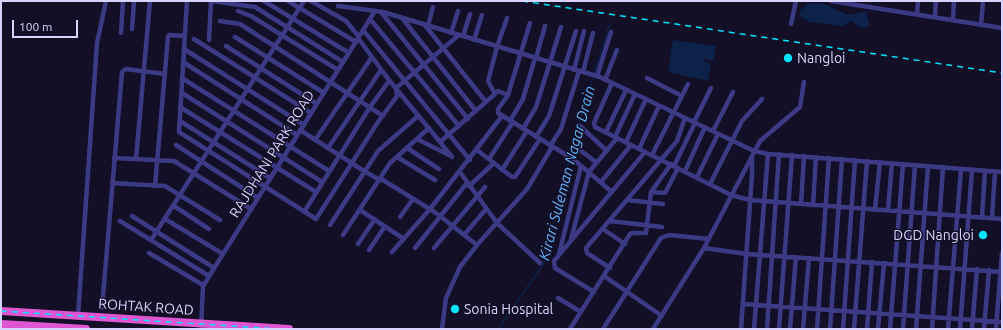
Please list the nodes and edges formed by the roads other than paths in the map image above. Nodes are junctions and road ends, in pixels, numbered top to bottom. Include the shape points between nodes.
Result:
1 (106, 1) edge
2 (123, 1) edge
3 (134, 1) edge
4 (150, 1) edge
5 (187, 1) edge
6 (211, 1) edge
7 (264, 1) edge
8 (288, 1) edge
9 (304, 1) edge
10 (311, 1) edge
11 (796, 1) edge
12 (831, 1) edge
13 (918, 1) edge
14 (936, 1) edge
15 (954, 1) edge
16 (983, 1) edge
17 (858, 3) edge
18 (338, 6) dead end
19 (433, 7) dead end
20 (300, 8) junction
21 (238, 11) dead end
22 (375, 11) junction
23 (458, 11) dead end
24 (381, 12) junction
25 (470, 14) dead end
26 (917, 14) junction
27 (482, 15) dead end
28 (935, 17) junction
29 (293, 18) junction
30 (402, 18) junction
31 (507, 18) dead end
32 (370, 19) junction
33 (953, 20) junction
34 (220, 21) dead end
35 (530, 23) dead end
36 (791, 24) dead end
37 (426, 25) junction
38 (981, 25) junction
39 (288, 26) junction
40 (546, 26) dead end
41 (561, 27) dead end
42 (1002, 28) edge
43 (132, 29) dead end
44 (363, 30) junction
45 (576, 31) dead end
46 (584, 31) dead end
47 (451, 32) junction
48 (610, 32) dead end
49 (121, 33) dead end
50 (593, 33) dead end
51 (282, 35) junction
52 (184, 36) junction
53 (461, 36) junction
54 (235, 37) dead end
55 (194, 39) dead end
56 (358, 39) junction
57 (209, 40) dead end
58 (474, 40) junction
59 (226, 46) dead end
60 (275, 47) junction
61 (497, 47) junction
62 (184, 49) junction
63 (443, 49) junction
64 (617, 50) dead end
65 (349, 53) junction
66 (521, 54) junction
67 (372, 57) junction
68 (433, 57) junction
69 (268, 58) junction
70 (535, 58) junction
71 (183, 62) junction
72 (343, 62) junction
73 (550, 63) junction
74 (424, 64) junction
75 (564, 67) junction
76 (261, 69) junction
77 (338, 70) junction
78 (381, 70) junction
79 (579, 71) junction
80 (144, 72) junction
81 (415, 72) junction
82 (165, 74) junction
83 (597, 76) junction
84 (182, 78) junction
85 (647, 78) dead end
86 (254, 79) junction
87 (405, 80) junction
88 (605, 80) junction
89 (389, 81) junction
90 (330, 82) junction
91 (804, 82) dead end
92 (612, 83) junction
93 (688, 84) dead end
94 (396, 88) junction
95 (711, 88) dead end
96 (248, 90) junction
97 (626, 90) junction
98 (734, 92) dead end
99 (182, 93) junction
100 (324, 93) junction
101 (348, 93) junction
102 (495, 94) junction
103 (508, 94) junction
104 (635, 94) junction
105 (682, 96) junction
106 (646, 99) junction
107 (762, 99) dead end
108 (359, 100) junction
109 (240, 101) junction
110 (486, 102) junction
111 (317, 104) junction
112 (659, 106) junction
113 (180, 107) junction
114 (370, 107) junction
115 (476, 111) junction
116 (234, 112) junction
117 (673, 112) junction
118 (311, 113) junction
119 (383, 116) junction
120 (418, 116) junction
121 (502, 116) junction
122 (685, 118) junction
123 (468, 119) junction
124 (180, 122) junction
125 (227, 122) junction
126 (512, 122) junction
127 (694, 122) junction
128 (304, 125) junction
129 (459, 126) junction
130 (580, 126) dead end
131 (705, 127) junction
132 (428, 128) junction
133 (300, 130) junction
134 (525, 130) junction
135 (606, 132) junction
136 (220, 133) junction
137 (716, 133) junction
138 (450, 134) junction
139 (297, 136) junction
140 (616, 137) junction
141 (538, 138) junction
142 (417, 139) junction
143 (315, 140) junction
144 (732, 140) junction
145 (214, 142) junction
146 (440, 142) junction
147 (626, 142) junction
148 (176, 145) dead end
149 (631, 145) junction
150 (290, 147) junction
151 (551, 147) junction
152 (328, 148) junction
153 (407, 148) junction
154 (639, 149) junction
155 (477, 150) junction
156 (580, 150) dead end
157 (209, 151) junction
158 (607, 151) junction
159 (754, 151) junction
160 (645, 152) junction
161 (768, 154) junction
162 (779, 154) junction
163 (339, 155) junction
164 (652, 155) junction
165 (792, 155) junction
166 (804, 156) junction
167 (284, 157) junction
168 (397, 157) junction
169 (752, 157) junction
170 (816, 157) junction
171 (114, 158) junction
172 (828, 158) junction
173 (136, 159) junction
174 (489, 159) junction
175 (842, 159) junction
176 (157, 160) junction
177 (470, 160) junction
178 (661, 160) junction
179 (855, 160) junction
180 (202, 161) junction
181 (867, 161) junction
182 (880, 162) junction
183 (352, 163) junction
184 (494, 163) junction
185 (597, 163) junction
186 (892, 163) junction
187 (903, 164) junction
188 (916, 165) junction
189 (581, 166) junction
190 (674, 166) junction
191 (928, 166) junction
192 (943, 167) junction
193 (277, 168) junction
194 (440, 169) dead end
195 (961, 169) junction
196 (502, 170) junction
197 (972, 170) junction
198 (329, 171) junction
199 (364, 171) junction
200 (684, 171) junction
201 (985, 171) junction
202 (460, 172) junction
203 (589, 172) junction
204 (996, 172) junction
205 (1002, 172) edge
206 (194, 173) junction
207 (697, 177) junction
208 (270, 178) junction
209 (378, 179) junction
210 (435, 180) dead end
211 (322, 182) junction
212 (600, 182) junction
213 (112, 183) junction
214 (468, 184) junction
215 (710, 184) junction
216 (155, 186) junction
217 (485, 186) dead end
218 (264, 187) junction
219 (316, 192) junction
220 (612, 192) junction
221 (651, 192) junction
222 (732, 194) junction
223 (181, 195) junction
224 (476, 196) junction
225 (258, 198) junction
226 (413, 199) junction
227 (627, 200) junction
228 (750, 200) junction
229 (763, 201) junction
230 (650, 202) junction
231 (776, 202) junction
232 (788, 203) junction
233 (663, 204) dead end
234 (800, 204) junction
235 (813, 205) junction
236 (174, 206) junction
237 (826, 206) junction
238 (838, 207) junction
239 (851, 208) junction
240 (251, 209) junction
241 (430, 209) junction
242 (486, 209) junction
243 (864, 209) junction
244 (360, 210) junction
245 (875, 210) junction
246 (888, 210) junction
247 (900, 211) junction
248 (304, 212) junction
249 (913, 212) junction
250 (924, 213) junction
251 (940, 214) junction
252 (132, 216) dead end
253 (440, 216) junction
254 (957, 216) junction
255 (968, 216) junction
256 (400, 217) dead end
257 (982, 217) junction
258 (992, 218) junction
259 (165, 219) junction
260 (375, 219) junction
261 (1002, 219) edge
262 (220, 220) dead end
263 (120, 221) dead end
264 (610, 221) junction
265 (497, 223) junction
266 (330, 225) dead end
267 (647, 225) junction
268 (385, 226) junction
269 (452, 226) junction
270 (662, 227) dead end
271 (210, 229) dead end
272 (603, 229) junction
273 (157, 232) junction
274 (343, 235) dead end
275 (464, 235) junction
276 (404, 239) junction
277 (709, 239) junction
278 (151, 240) junction
279 (571, 241) junction
280 (358, 244) dead end
281 (625, 244) junction
282 (477, 245) junction
283 (415, 248) dead end
284 (434, 248) dead end
285 (704, 248) junction
286 (369, 250) dead end
287 (392, 252) dead end
288 (149, 253) dead end
289 (1002, 253) edge
290 (223, 254) junction
291 (747, 254) junction
292 (760, 255) junction
293 (558, 256) junction
294 (772, 256) junction
295 (784, 256) junction
296 (796, 257) junction
297 (809, 258) junction
298 (822, 259) junction
299 (834, 260) junction
300 (847, 260) junction
301 (859, 261) junction
302 (872, 262) junction
303 (540, 263) dead end
304 (884, 263) junction
305 (896, 264) junction
306 (908, 264) junction
307 (920, 265) junction
308 (937, 266) junction
309 (214, 268) junction
310 (610, 268) junction
311 (953, 268) junction
312 (964, 268) junction
313 (977, 270) junction
314 (989, 270) junction
315 (1001, 272) edge
316 (209, 276) junction
317 (604, 276) junction
318 (203, 285) junction
319 (594, 292) junction
320 (627, 292) junction
321 (558, 298) dead end
322 (743, 304) junction
323 (756, 305) junction
324 (768, 305) junction
325 (780, 306) junction
326 (792, 307) junction
327 (102, 308) dead end
328 (805, 308) junction
329 (818, 309) junction
330 (831, 310) junction
331 (1, 311) edge
332 (844, 311) junction
333 (581, 312) junction
334 (856, 312) junction
335 (868, 312) junction
336 (880, 313) junction
337 (892, 314) junction
338 (904, 315) junction
339 (78, 316) junction
340 (662, 316) junction
341 (918, 316) junction
342 (933, 317) junction
343 (949, 318) junction
344 (960, 319) junction
345 (973, 320) junction
346 (985, 321) junction
347 (999, 322) edge
348 (1, 324) edge
349 (201, 326) edge
350 (75, 329) edge
351 (86, 329) edge
352 (289, 329) edge
353 (442, 329) edge
354 (570, 329) edge
355 (603, 329) edge
356 (653, 329) edge
357 (741, 329) edge
358 (754, 329) edge
359 (766, 329) edge
360 (779, 329) edge
361 (790, 329) edge
362 (803, 329) edge
363 (817, 329) edge
364 (830, 329) edge
365 (843, 329) edge
366 (854, 329) edge
367 (867, 329) edge
368 (878, 329) edge
369 (890, 329) edge
370 (903, 329) edge
371 (916, 329) edge
372 (932, 329) edge
373 (948, 329) edge
374 (960, 329) edge
375 (972, 329) edge
376 (984, 329) edge
377 (996, 329) edge

1 - 339 street via 97,43
2 - 49 street
3 - 43 street
4 - 80 street
5 - 52 street
6 - 39 street via 253,6
6 - 57 street
7 - 29 street
8 - 20 street
9 - 20 street
10 - 56 street via 346,21
11 - 36 street
12 - 17 street
13 - 26 street
14 - 28 street
15 - 33 street
16 - 38 street
17 - 26 street
18 - 22 street
19 - 37 street
20 - 29 street
20 - 56 street
21 - 51 street via 252,16
22 - 24 street
22 - 32 street, RAJDHANI PARK ROAD
23 - 47 street
24 - 30 street
24 - 74 street
25 - 53 street
26 - 28 street
27 - 58 street
28 - 33 street
29 - 39 street
29 - 65 street
30 - 37 street
30 - 68 street
31 - 61 street
32 - 44 street, RAJDHANI PARK ROAD
32 - 81 street
33 - 38 street
34 - 60 street via 240,24
35 - 66 street
37 - 47 street
37 - 63 street
38 - 42 street
39 - 51 street
39 - 72 street
40 - 70 street
41 - 73 street
44 - 56 street, RAJDHANI PARK ROAD
44 - 87 street
45 - 75 street
46 - 79 street
47 - 53 street
48 - 83 street
50 - 79 street
51 - 60 street
51 - 77 street
52 - 62 street
52 - 82 street via 168,37
53 - 58 street
53 - 63 street
54 - 69 street
55 - 86 street
56 - 65 street, RAJDHANI PARK ROAD
56 - 67 street
58 - 61 street
59 - 76 street
60 - 69 street
60 - 90 street
61 - 66 street
61 - 102 street via 488,82
62 - 71 street
62 - 96 street
63 - 68 street
63 - 110 street
64 - 88 street
65 - 72 street, RAJDHANI PARK ROAD
66 - 70 street
66 - 103 street
67 - 78 street
67 - 101 street
68 - 74 street
68 - 115 street
69 - 76 street
69 - 100 street
70 - 73 street
70 - 126 street via 523,99
71 - 84 street
71 - 109 street
72 - 77 street, RAJDHANI PARK ROAD
73 - 75 street
73 - 134 street via 536,107
74 - 81 street
74 - 123 street
75 - 79 street
75 - 141 street via 547,122
76 - 86 street
76 - 111 street
77 - 90 street, RAJDHANI PARK ROAD
78 - 89 street
78 - 108 street
79 - 83 street
79 - 151 street via 561,129
80 - 82 street
80 - 171 street via 126,69 122,72
80 - 173 street
81 - 87 street
81 - 129 street
82 - 176 street
83 - 88 street
84 - 99 street
84 - 116 street
85 - 105 street
86 - 96 street
86 - 118 street
87 - 94 street
87 - 138 street
88 - 92 street
89 - 94 street
89 - 114 street
90 - 100 street, RAJDHANI PARK ROAD
90 - 101 street
91 - 159 street via 800,106 768,133
92 - 97 street
92 - 135 street via 593,124
93 - 105 street
94 - 119 street via 397,96
94 - 120 street
95 - 127 street
96 - 109 street
96 - 128 street
97 - 104 street
97 - 135 street
98 - 137 street
99 - 113 street
99 - 125 street
100 - 111 street, RAJDHANI PARK ROAD
101 - 108 street
101 - 143 street
102 - 103 street via 498,91
102 - 110 street
103 - 121 street via 498,109
104 - 106 street
104 - 140 street
105 - 117 street
106 - 112 street
106 - 147 street
107 - 144 street via 742,121
108 - 114 street
108 - 152 street
109 - 116 street
109 - 139 street
110 - 115 street
111 - 118 street, RAJDHANI PARK ROAD
112 - 117 street
112 - 154 street
113 - 124 street
113 - 136 street
114 - 119 street
114 - 163 street
115 - 123 street
116 - 125 street
116 - 150 street
117 - 122 street
117 - 164 street
118 - 128 street, RAJDHANI PARK ROAD
119 - 183 street
120 - 132 street
120 - 199 street via 378,151
121 - 126 street
121 - 155 street
122 - 127 street
122 - 178 street via 677,140
123 - 129 street
124 - 145 street
124 - 157 street via 179,132
125 - 136 street
125 - 167 street
126 - 134 street
126 - 174 street
127 - 131 street
127 - 190 street
128 - 133 street, RAJDHANI PARK ROAD
129 - 138 street
130 - 158 street
131 - 137 street
131 - 200 street
132 - 142 street
132 - 146 street
133 - 139 street, RAJDHANI PARK ROAD
133 - 143 street
134 - 141 street
134 - 196 street
135 - 140 street
136 - 145 street
136 - 193 street
137 - 144 street
137 - 207 street
138 - 146 street
138 - 177 street
139 - 150 street, RAJDHANI PARK ROAD
140 - 147 street
140 - 158 street
141 - 151 street
141 - 196 street via 515,178
142 - 146 street via 452,157
142 - 153 street
143 - 152 street
144 - 159 street
144 - 215 street
145 - 157 street
145 - 208 street
147 - 149 street
148 - 180 street
149 - 154 street
149 - 212 street
150 - 167 street, RAJDHANI PARK ROAD
150 - 198 street
151 - 189 street
151 - 265 street via 528,189
152 - 163 street
153 - 168 street
153 - 194 street
154 - 160 street
155 - 174 street
155 - 177 street
156 - 185 street
157 - 180 street
157 - 218 street
158 - 185 street
159 - 161 street
159 - 169 street
160 - 164 street
160 - 220 street
161 - 162 street
161 - 229 street
162 - 165 street
162 - 231 street
163 - 183 street
163 - 198 street
164 - 178 street
165 - 166 street
165 - 232 street
166 - 170 street
166 - 234 street
167 - 193 street, RAJDHANI PARK ROAD
167 - 211 street
168 - 209 street
168 - 210 street
169 - 222 street
169 - 228 street
170 - 172 street
170 - 235 street
171 - 173 street
171 - 213 street
172 - 175 street
172 - 237 street
173 - 176 street
174 - 184 street
175 - 179 street
175 - 238 street
176 - 206 street via 174,162
176 - 216 street
177 - 202 street
178 - 190 street
178 - 227 street
179 - 181 street
179 - 239 street
180 - 206 street
180 - 225 street
181 - 182 street
181 - 243 street
182 - 186 street
182 - 245 street
183 - 199 street
183 - 248 street via 317,219
184 - 196 street
184 - 214 street
185 - 203 street
186 - 187 street
186 - 246 street
187 - 188 street
187 - 247 street
188 - 191 street
188 - 249 street
189 - 203 street
189 - 293 street
190 - 200 street
190 - 221 street
190 - 221 street via 665,193
191 - 192 street
191 - 250 street
192 - 195 street
192 - 251 street
193 - 208 street, RAJDHANI PARK ROAD
193 - 219 street
195 - 197 street
195 - 254 street
197 - 201 street
197 - 255 street
198 - 211 street
199 - 209 street
199 - 266 street
200 - 207 street
201 - 204 street
201 - 257 street
202 - 214 street
202 - 241 street
203 - 212 street
203 - 279 street
204 - 205 street
204 - 258 street
206 - 223 street
206 - 240 street
207 - 215 street
208 - 218 street, RAJDHANI PARK ROAD
209 - 226 street
209 - 244 street
211 - 219 street
212 - 220 street
213 - 216 street
213 - 327 street
214 - 224 street
214 - 253 street
215 - 222 street
216 - 223 street via 165,186
217 - 224 street
218 - 225 street, RAJDHANI PARK ROAD
218 - 248 street
219 - 248 street
220 - 279 street
221 - 230 street
222 - 228 street
222 - 277 street
223 - 236 street
223 - 262 street
224 - 242 street
224 - 269 street
225 - 240 street, RAJDHANI PARK ROAD
226 - 241 street
226 - 256 street
227 - 230 street
227 - 264 street
228 - 229 street
228 - 291 street
229 - 231 street
229 - 292 street
230 - 233 street
230 - 267 street
231 - 232 street
231 - 294 street
232 - 234 street
232 - 295 street
234 - 235 street
235 - 237 street
236 - 259 street
236 - 271 street
237 - 238 street
237 - 298 street
238 - 239 street
238 - 299 street
239 - 243 street
239 - 300 street
240 - 290 street, RAJDHANI PARK ROAD
241 - 253 street
241 - 276 street
242 - 265 street
242 - 275 street
243 - 245 street
243 - 301 street
244 - 260 street
244 - 274 street
245 - 246 street
246 - 247 street
247 - 249 street
247 - 305 street
249 - 250 street
249 - 306 street
250 - 251 street
250 - 307 street
251 - 254 street
251 - 308 street
252 - 273 street
253 - 269 street
253 - 283 street
254 - 255 street
254 - 311 street
255 - 257 street
255 - 312 street
257 - 258 street
258 - 261 street
259 - 273 street
259 - 290 street
260 - 268 street
260 - 280 street
263 - 278 street
264 - 267 street
264 - 272 street
265 - 282 street
265 - 303 street
267 - 270 street
267 - 281 street via 646,233 631,233
268 - 276 street
268 - 286 street
269 - 275 street
269 - 284 street
272 - 281 street
272 - 310 street via 585,250
273 - 278 street
273 - 309 street
275 - 282 street
276 - 287 street
277 - 285 street
277 - 320 street via 665,236 661,238
278 - 316 street
279 - 293 street
281 - 310 street
282 - 353 street via 460,267 446,298
285 - 291 street
285 - 340 street
288 - 318 street
289 - 315 street
290 - 309 street, RAJDHANI PARK ROAD
291 - 292 street
291 - 322 street
292 - 294 street
292 - 323 street
293 - 319 street via 554,263 555,268
294 - 295 street
294 - 324 street
295 - 296 street
295 - 325 street
296 - 297 street
296 - 326 street
297 - 298 street
297 - 328 street
298 - 299 street
298 - 329 street
299 - 300 street
299 - 330 street
300 - 301 street
300 - 332 street
301 - 302 street
301 - 334 street
302 - 304 street
302 - 335 street
304 - 305 street
304 - 336 street
305 - 306 street
305 - 337 street
306 - 307 street
306 - 338 street
307 - 308 street
307 - 341 street
308 - 311 street
308 - 342 street
309 - 316 street, RAJDHANI PARK ROAD
310 - 317 street
311 - 312 street
311 - 343 street
312 - 313 street
312 - 344 street
313 - 314 street
313 - 345 street
314 - 315 street
314 - 346 street
315 - 347 street
316 - 318 street, RAJDHANI PARK ROAD
317 - 319 street
317 - 320 street
318 - 349 street
319 - 333 street
320 - 340 street
320 - 355 street
321 - 333 street
322 - 323 street
322 - 357 street
323 - 324 street
323 - 358 street
324 - 325 street
324 - 359 street
325 - 326 street
325 - 360 street
326 - 328 street
326 - 361 street
328 - 329 street
328 - 362 street
329 - 330 street
329 - 363 street
330 - 332 street
330 - 364 street
331 - 339 highway, ROHTAK ROAD
332 - 334 street
332 - 365 street
333 - 354 street
334 - 335 street
334 - 366 street
335 - 336 street
335 - 367 street
336 - 337 street
336 - 368 street
337 - 338 street
337 - 369 street
338 - 341 street
338 - 370 street
339 - 349 highway, ROHTAK ROAD
340 - 356 street
341 - 342 street
341 - 371 street
342 - 343 street
342 - 372 street
343 - 344 street
343 - 373 street
344 - 345 street
344 - 374 street
345 - 346 street
345 - 375 street
346 - 347 street
346 - 376 street
347 - 377 street
348 - 350 highway, ROHTAK ROAD
349 - 352 highway, ROHTAK ROAD
350 - 351 highway, ROHTAK ROAD

